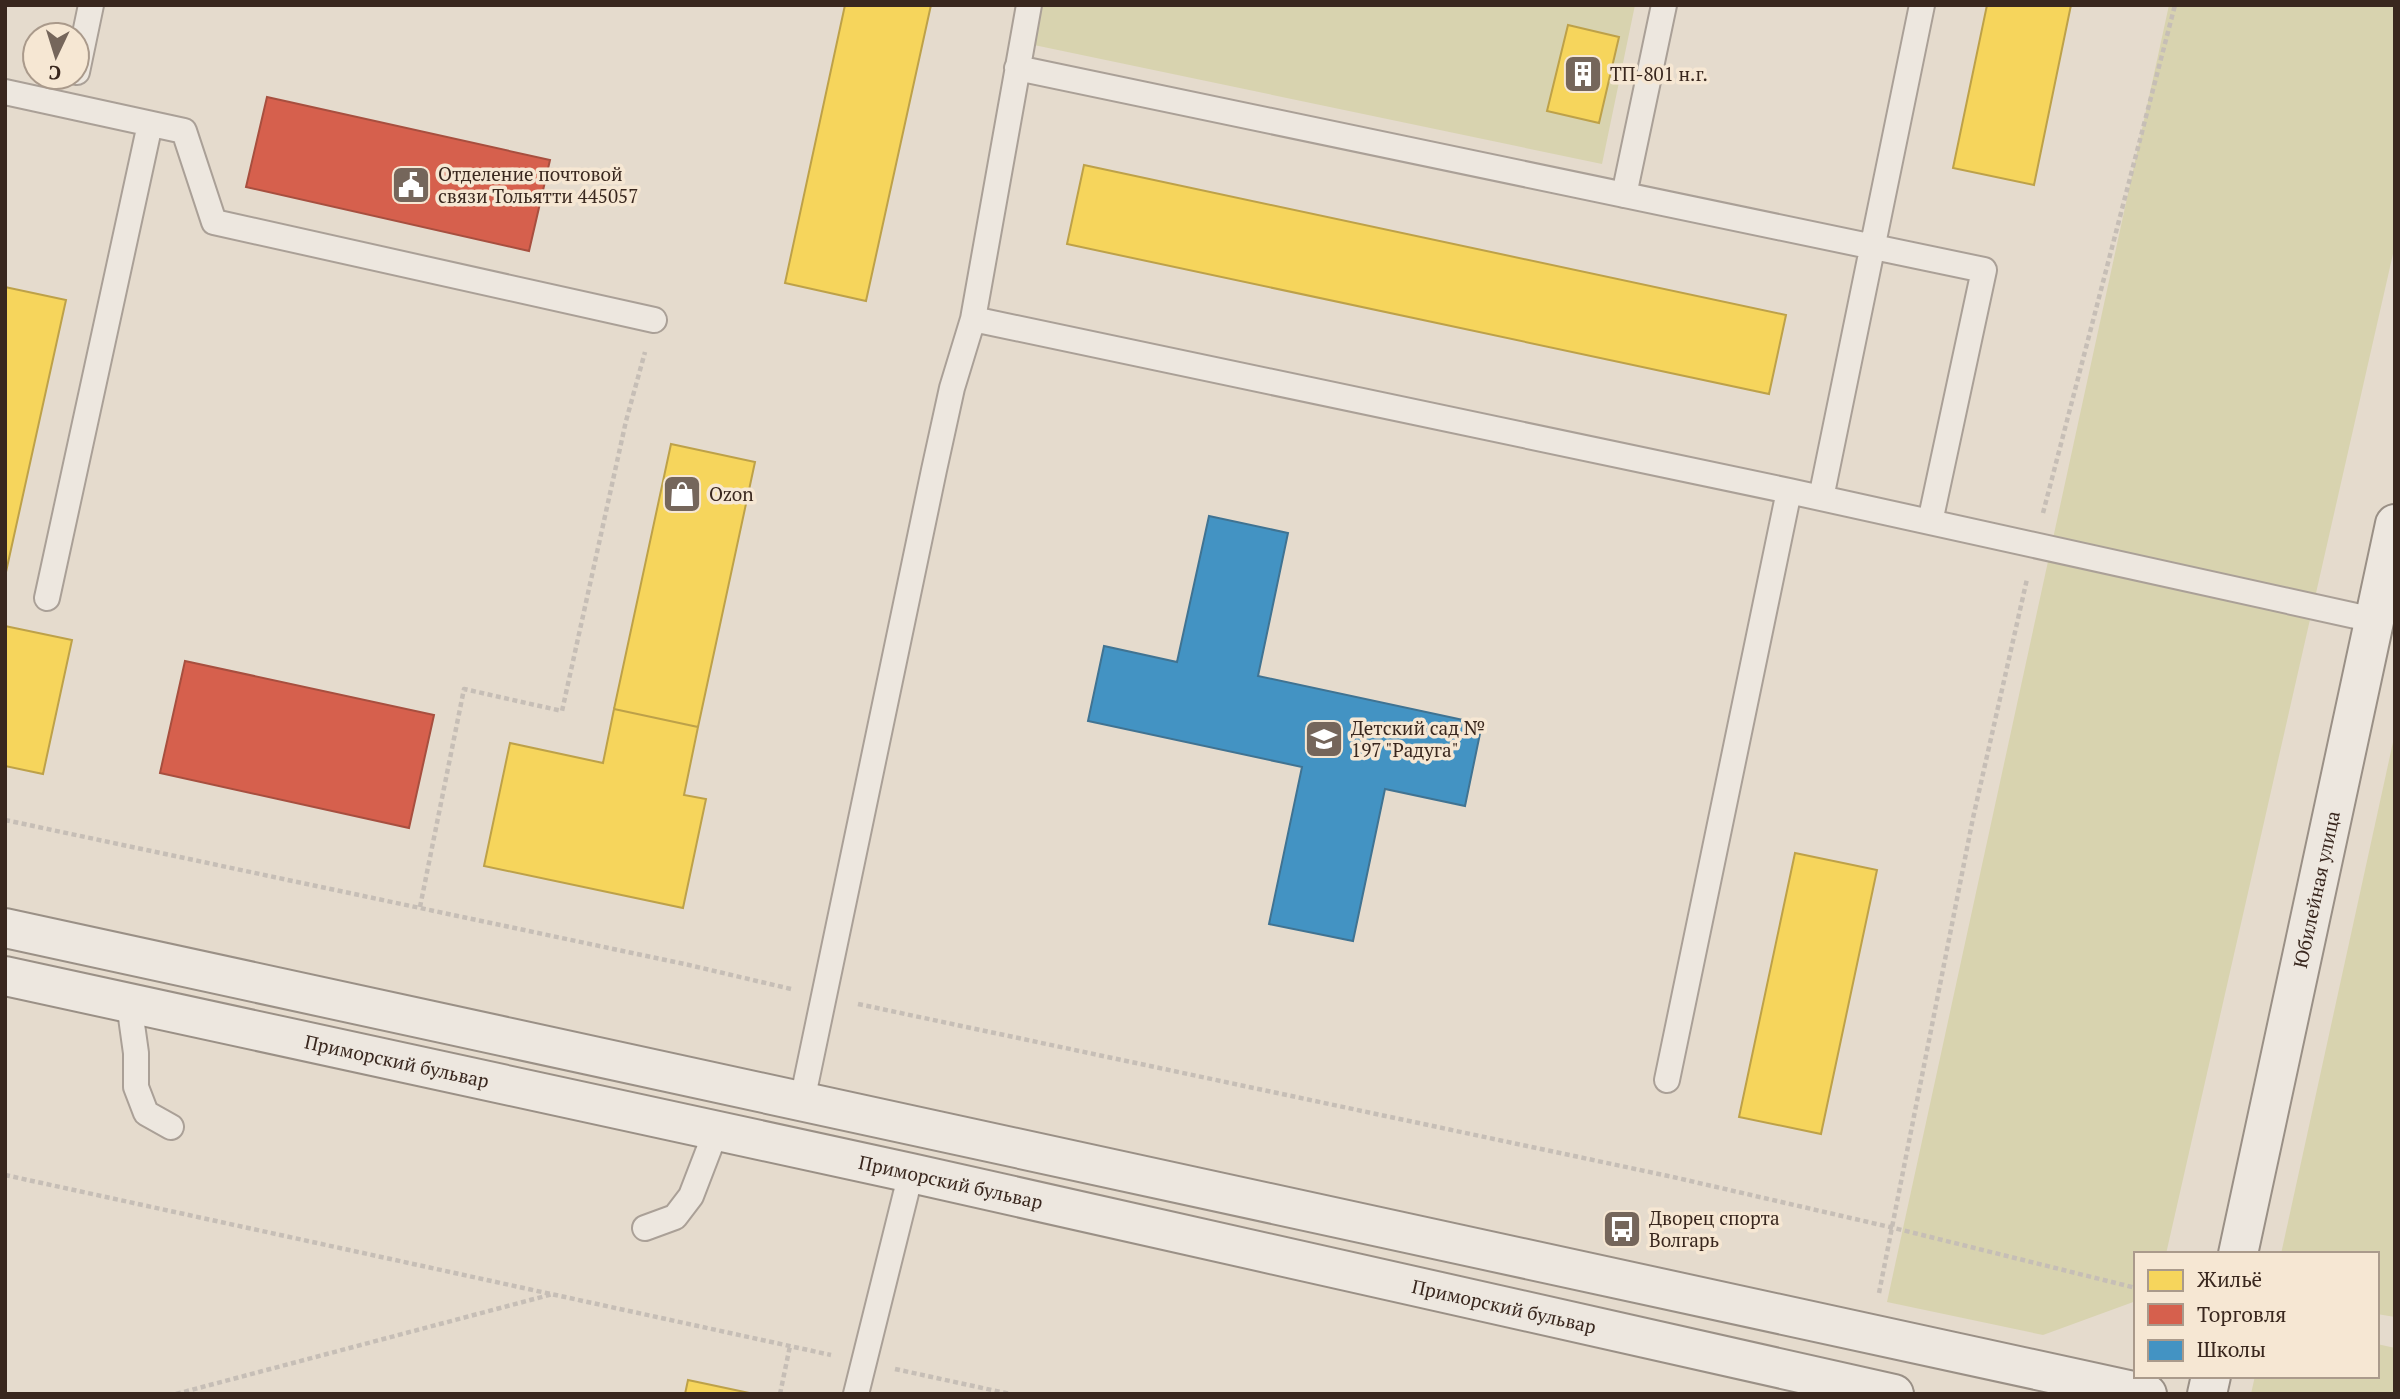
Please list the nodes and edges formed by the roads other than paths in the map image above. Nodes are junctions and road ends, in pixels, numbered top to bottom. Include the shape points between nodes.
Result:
1 (1028, 5) edge
2 (1664, 5) edge
3 (1922, 5) edge
4 (1017, 68) junction
5 (73, 91) edge
6 (5, 92) edge
7 (70, 106) junction
8 (150, 124) junction
9 (1624, 195) junction
10 (1872, 247) junction
11 (973, 319) junction
12 (654, 320) road end
13 (1790, 491) junction
14 (1821, 498) junction
15 (1930, 522) junction
16 (2395, 524) edge
17 (47, 598) dead end
18 (2374, 620) junction
19 (5, 928) edge
20 (5, 976) edge
21 (129, 1003) junction
22 (1667, 1080) dead end
23 (802, 1101) junction
24 (171, 1126) dead end
25 (716, 1131) junction
26 (911, 1172) junction
27 (645, 1228) dead end
28 (2238, 1252) edge
29 (856, 1394) edge
30 (1894, 1394) edge
31 (2147, 1394) edge

1 - 4 lane
2 - 9 lane
3 - 10 lane
4 - 9 lane
4 - 11 lane
5 - 7 lane
6 - 7 lane
7 - 8 lane
8 - 12 lane via 184,131 214,222
8 - 17 lane
9 - 10 lane
10 - 14 lane
10 - 15 lane via 1984,271
11 - 13 lane
11 - 23 lane via 940,442
13 - 14 lane
13 - 22 lane
14 - 15 lane
15 - 18 lane
16 - 18 main road, Юбилейная улица
18 - 28 main road, Юбилейная улица
19 - 23 main road
20 - 21 main road, Приморский бульвар
21 - 24 lane via 136,1087 146,1113
21 - 25 main road, Приморский бульвар
23 - 31 main road
25 - 26 main road, Приморский бульвар
25 - 27 lane via 691,1196 675,1217
26 - 29 lane
26 - 30 main road, Приморский бульвар

